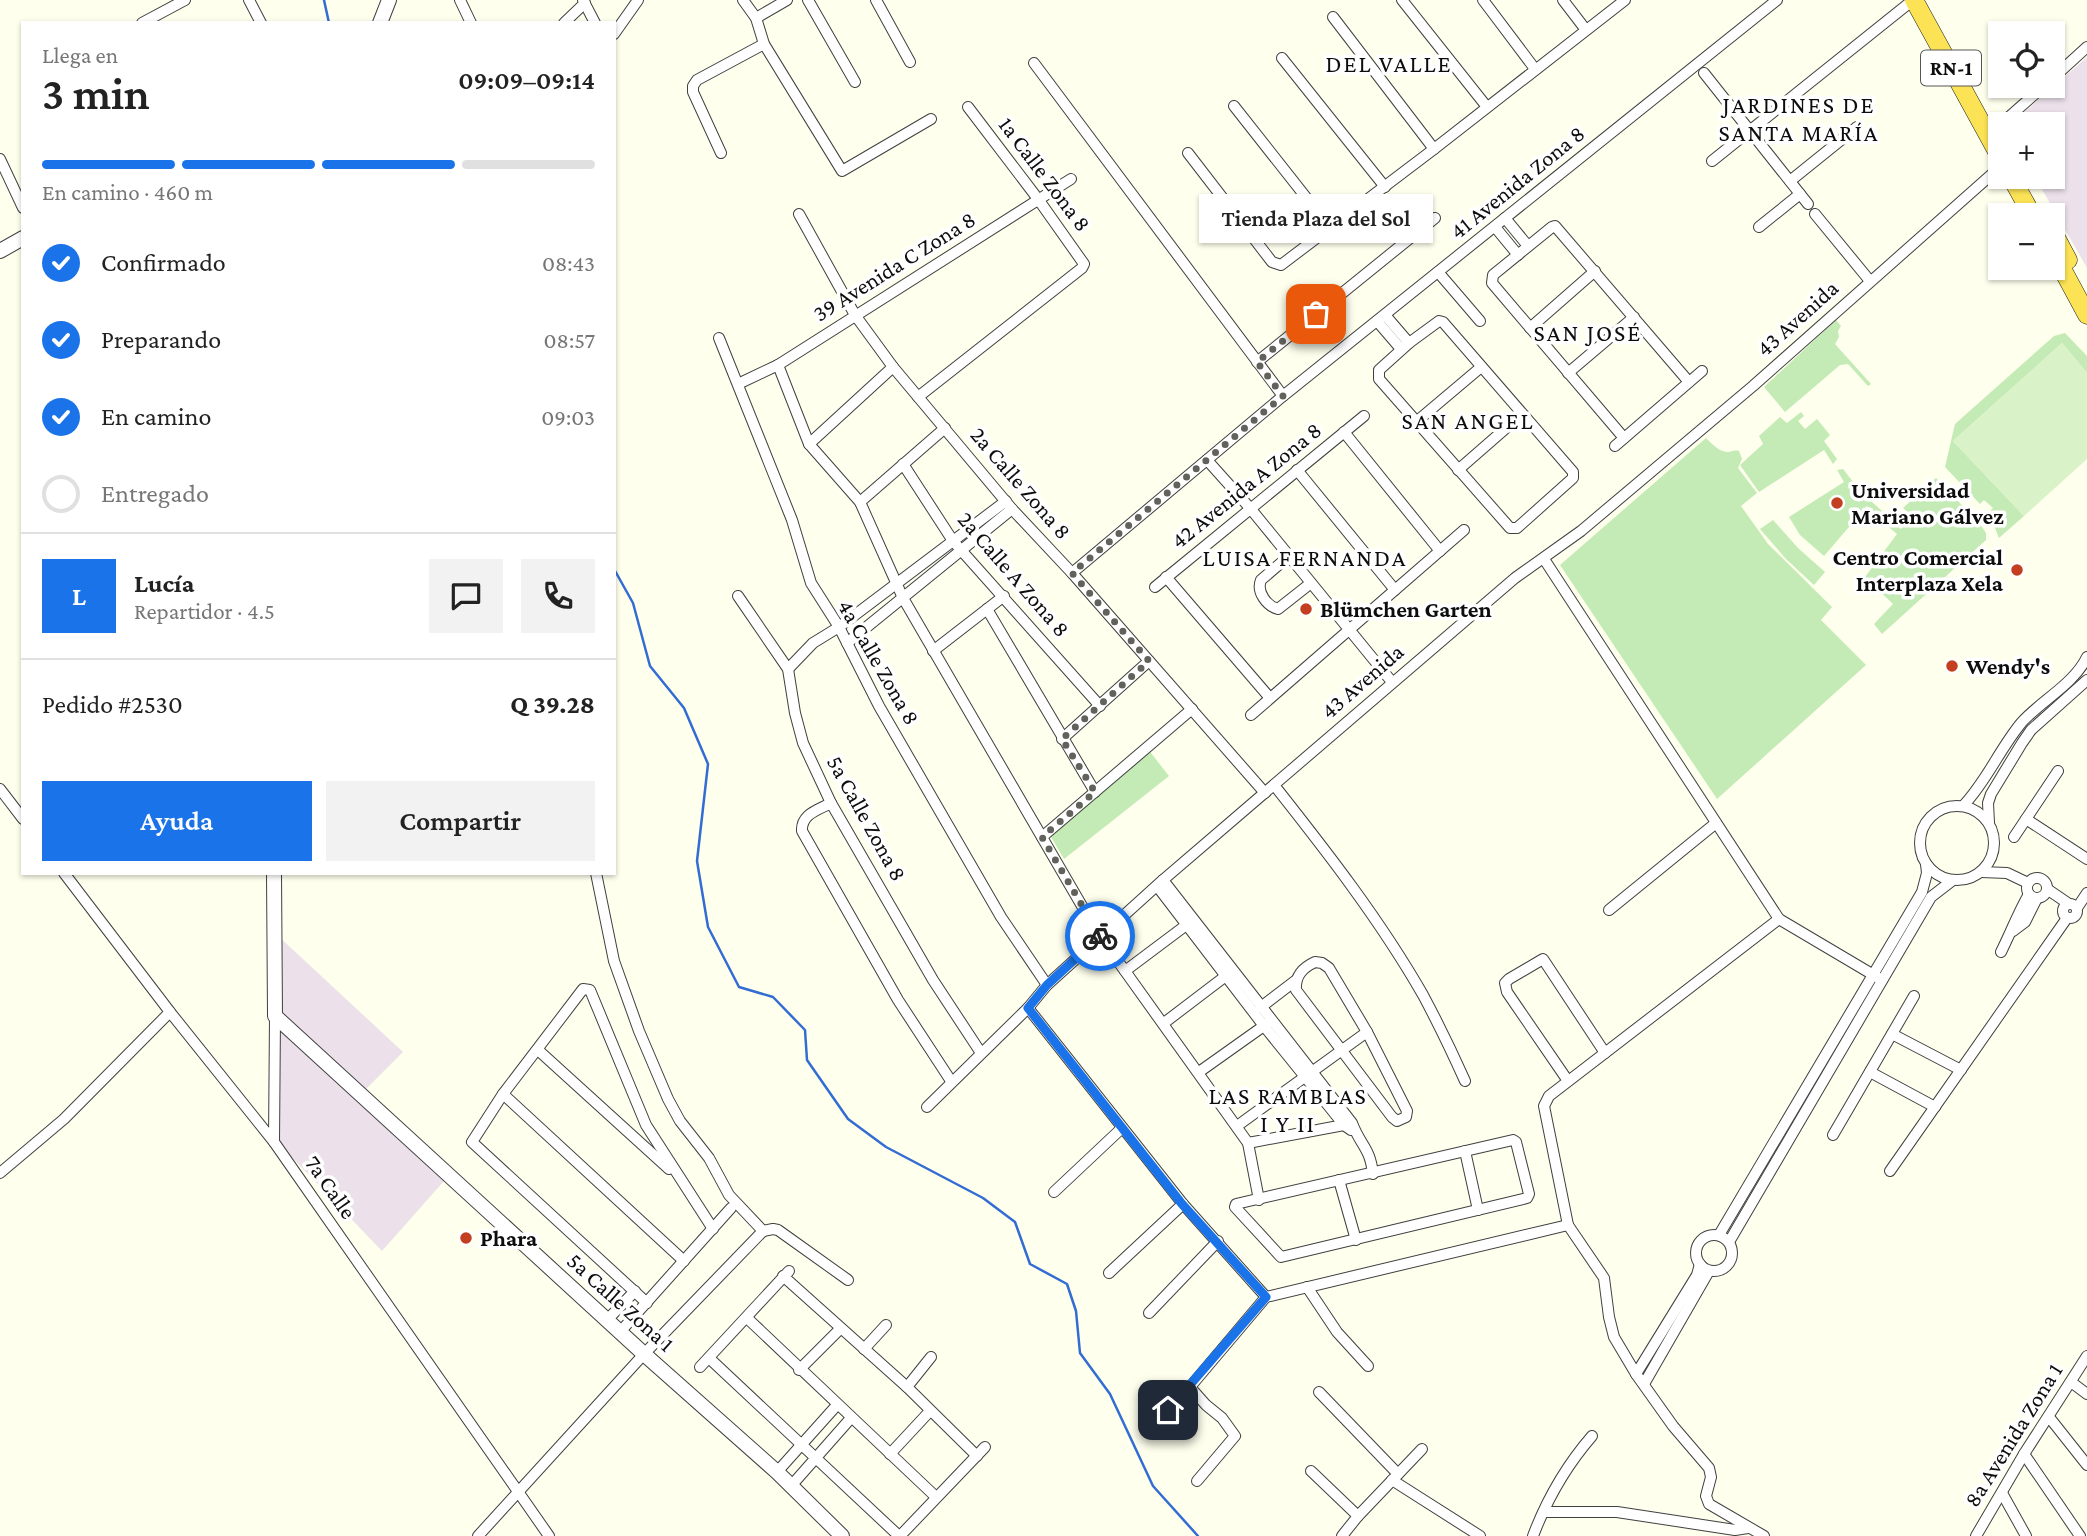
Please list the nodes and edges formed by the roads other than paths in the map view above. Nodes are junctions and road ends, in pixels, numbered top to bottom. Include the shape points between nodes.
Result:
1 (185, 0) edge
2 (249, 0) edge
3 (389, 0) edge
4 (460, 0) edge
5 (638, 0) edge
6 (743, 0) edge
7 (787, 0) edge
8 (808, 0) edge
9 (876, 0) edge
10 (1402, 0) edge
11 (1483, 0) edge
12 (1563, 0) edge
13 (1625, 0) edge
14 (1777, 0) edge
15 (1914, 0) edge
16 (1926, 0) edge
17 (584, 1) edge
18 (1333, 17) dead end
19 (756, 18) junction
20 (146, 21) edge
21 (260, 21) edge
22 (381, 21) edge
23 (470, 21) edge
24 (566, 21) edge
25 (595, 21) edge
26 (1586, 30) junction
27 (616, 31) edge
28 (764, 44) junction
29 (2087, 47) edge
30 (1282, 58) dead end
31 (911, 62) dead end
32 (1034, 62) dead end
33 (2065, 67) edge
34 (1535, 69) junction
35 (1704, 73) dead end
36 (855, 82) dead end
37 (2031, 98) edge
38 (1234, 106) dead end
39 (968, 107) dead end
40 (1487, 107) junction
41 (1991, 112) edge
42 (2017, 112) edge
43 (930, 119) dead end
44 (1857, 127) dead end
45 (1750, 131) junction
46 (1988, 135) edge
47 (1434, 149) junction
48 (721, 153) dead end
49 (1188, 153) dead end
50 (0, 159) edge
51 (1712, 161) dead end
52 (1988, 178) edge
53 (1071, 179) dead end
54 (1790, 181) junction
55 (1385, 187) junction
56 (1800, 194) junction
57 (1038, 199) junction
58 (21, 204) edge
59 (1808, 204) dead end
60 (799, 214) dead end
61 (1815, 214) dead end
62 (1435, 218) dead end
63 (1505, 218) junction
64 (1759, 226) dead end
65 (1494, 227) junction
66 (1331, 229) junction
67 (21, 239) edge
68 (1528, 246) junction
69 (0, 251) edge
70 (2065, 254) edge
71 (1518, 255) junction
72 (1595, 271) junction
73 (1438, 272) junction
74 (2065, 274) edge
75 (1870, 281) junction
76 (2087, 294) edge
77 (855, 315) junction
78 (2087, 315) edge
79 (1634, 317) junction
80 (1381, 318) junction
81 (1480, 321) dead end
82 (1530, 328) junction
83 (719, 338) dead end
84 (1405, 346) junction
85 (1257, 362) junction
86 (778, 365) junction
87 (893, 367) junction
88 (1480, 368) junction
89 (1702, 371) dead end
90 (1568, 373) junction
91 (1689, 382) junction
92 (738, 384) junction
93 (1283, 396) junction
94 (918, 397) junction
95 (1521, 415) junction
96 (1364, 416) dead end
97 (1416, 422) junction
98 (945, 428) junction
99 (1344, 432) junction
100 (809, 444) junction
101 (1207, 460) junction
102 (904, 464) junction
103 (1297, 470) junction
104 (1458, 470) junction
105 (860, 502) junction
106 (1009, 505) junction
107 (1250, 508) junction
108 (1464, 530) dead end
109 (953, 541) junction
110 (963, 551) junction
111 (1440, 551) junction
112 (1289, 556) junction
113 (1544, 559) junction
114 (1072, 573) junction
115 (1166, 577) junction
116 (1311, 583) junction
117 (896, 584) junction
118 (1155, 587) dead end
119 (1395, 590) junction
120 (738, 596) dead end
121 (1004, 596) junction
122 (903, 598) junction
123 (987, 609) junction
124 (838, 627) junction
125 (1349, 629) junction
126 (847, 643) junction
127 (933, 651) junction
128 (2087, 657) edge
129 (1149, 661) junction
130 (788, 669) junction
131 (2087, 680) edge
132 (1392, 682) junction
133 (1270, 698) junction
134 (1100, 706) junction
135 (1192, 709) junction
136 (1251, 715) dead end
137 (1062, 739) junction
138 (2058, 771) dead end
139 (0, 789) edge
140 (1269, 789) junction
141 (1095, 792) junction
142 (831, 803) junction
143 (1963, 806) junction
144 (21, 816) edge
145 (2025, 820) junction
146 (1716, 823) junction
147 (1989, 823) junction
148 (1042, 837) junction
149 (2014, 837) dead end
150 (1994, 850) junction
151 (2087, 859) edge
152 (1926, 864) junction
153 (1981, 872) junction
154 (2007, 873) junction
155 (66, 875) edge
156 (274, 875) edge
157 (596, 875) edge
158 (1953, 880) junction
159 (1160, 883) junction
160 (2037, 892) junction
161 (2087, 894) edge
162 (1609, 910) dead end
163 (2069, 910) junction
164 (1779, 919) junction
165 (1191, 922) junction
166 (1100, 937) junction
167 (2001, 952) dead end
168 (1115, 957) dead end
169 (1125, 971) junction
170 (1229, 973) junction
171 (1878, 978) junction
172 (1295, 981) junction
173 (1047, 985) junction
174 (1914, 996) dead end
175 (1261, 1007) junction
176 (1028, 1008) junction
177 (170, 1012) junction
178 (275, 1016) junction
179 (1164, 1023) junction
180 (1268, 1023) junction
181 (1367, 1032) junction
182 (1892, 1034) junction
183 (538, 1050) junction
184 (1342, 1050) junction
185 (1605, 1052) junction
186 (981, 1053) junction
187 (1961, 1070) junction
188 (1870, 1072) junction
189 (1199, 1073) junction
190 (1308, 1074) junction
191 (951, 1080) junction
192 (1568, 1081) junction
193 (1465, 1082) dead end
194 (503, 1094) junction
195 (927, 1107) dead end
196 (1935, 1107) junction
197 (1237, 1126) junction
198 (1349, 1127) junction
199 (1122, 1128) junction
200 (1833, 1135) dead end
201 (274, 1142) junction
202 (1248, 1143) junction
203 (1465, 1151) junction
204 (1890, 1171) dead end
205 (0, 1173) edge
206 (1373, 1174) junction
207 (678, 1177) junction
208 (1339, 1181) junction
209 (1054, 1192) dead end
210 (1259, 1200) junction
211 (1182, 1204) junction
212 (731, 1208) dead end
213 (1478, 1210) junction
214 (1568, 1225) junction
215 (713, 1228) junction
216 (763, 1231) junction
217 (1719, 1235) junction
218 (1356, 1240) junction
219 (1218, 1241) junction
220 (1729, 1242) junction
221 (684, 1261) junction
222 (1705, 1268) junction
223 (1109, 1273) dead end
224 (848, 1280) dead end
225 (1307, 1287) junction
226 (635, 1291) junction
227 (1266, 1297) junction
228 (625, 1302) junction
229 (648, 1303) junction
230 (1149, 1313) dead end
231 (637, 1314) junction
232 (747, 1318) junction
233 (607, 1321) junction
234 (886, 1325) dead end
235 (840, 1329) junction
236 (620, 1332) junction
237 (864, 1349) junction
238 (644, 1354) junction
239 (2087, 1356) edge
240 (931, 1357) dead end
241 (709, 1358) junction
242 (1368, 1366) dead end
243 (700, 1367) dead end
244 (799, 1370) junction
245 (1636, 1374) junction
246 (2071, 1382) junction
247 (1644, 1384) junction
248 (906, 1387) junction
249 (1190, 1387) junction
250 (1319, 1392) dead end
251 (2087, 1394) edge
252 (837, 1405) junction
253 (1168, 1410) dead end
254 (930, 1411) junction
255 (2049, 1417) junction
256 (851, 1418) junction
257 (1592, 1436) dead end
258 (800, 1445) junction
259 (985, 1447) dead end
260 (1422, 1449) dead end
261 (890, 1454) junction
262 (2024, 1454) junction
263 (977, 1456) junction
264 (815, 1457) junction
265 (2087, 1465) edge
266 (1311, 1471) dead end
267 (777, 1472) junction
268 (1395, 1477) junction
269 (1197, 1481) dead end
270 (791, 1486) junction
271 (516, 1491) junction
272 (2001, 1493) junction
273 (936, 1497) junction
274 (1544, 1512) junction
275 (1358, 1516) junction
276 (1748, 1528) junction
277 (478, 1536) edge
278 (549, 1536) edge
279 (842, 1536) edge
280 (899, 1536) edge
281 (1342, 1536) edge
282 (1480, 1536) edge
283 (1533, 1536) edge
284 (1764, 1536) edge
285 (1976, 1536) edge
286 (2026, 1536) edge
287 (2080, 1536) edge

1 - 20 street
2 - 21 street
3 - 22 street
4 - 23 street
5 - 27 street
6 - 19 street
7 - 19 street
8 - 36 street
9 - 31 street
10 - 40 street
11 - 34 street
12 - 26 street
13 - 26 street
14 - 63 street, 41 Avenida Zona 8
15 - 45 street
15 - 46 highway, RN-1
16 - 41 highway, RN-1
17 - 24 street
17 - 25 street
18 - 47 street
19 - 28 street
26 - 34 street
28 - 43 street via 842,171
28 - 48 street via 693,86
29 - 33 street
30 - 55 street
32 - 85 street
34 - 40 street
35 - 45 street
37 - 42 street
38 - 66 street
39 - 57 street, 1a Calle Zona 8
40 - 47 street
44 - 54 street
45 - 51 street
45 - 54 street
47 - 55 street
49 - 66 street via 1276,265 1284,264
50 - 58 street
52 - 75 street, 43 Avenida
53 - 57 street, 39 Avenida C Zona 8
54 - 56 street
55 - 66 street
56 - 59 street
56 - 64 street
57 - 77 street, 39 Avenida C Zona 8
57 - 94 street, 1a Calle Zona 8 via 1083,260 1082,268
60 - 77 street, 2a Calle Zona 8
61 - 75 street
62 - 85 street
63 - 65 street, 41 Avenida Zona 8
63 - 68 street
65 - 71 street
65 - 73 street, 41 Avenida Zona 8
67 - 69 street
68 - 71 street
68 - 72 street via 1555,226
70 - 76 highway
71 - 82 street via 1491,279
72 - 79 street
72 - 82 street
73 - 80 street, 41 Avenida Zona 8
73 - 81 street
74 - 78 highway
75 - 113 street, 43 Avenida via 1753,386
77 - 86 street, 39 Avenida C Zona 8
77 - 87 street, 2a Calle Zona 8
79 - 90 street
79 - 91 street
80 - 84 street
80 - 93 street, 41 Avenida Zona 8
82 - 90 street
83 - 92 street, 4a Calle Zona 8
84 - 88 street via 1436,322 1443,322
84 - 97 street via 1378,374
85 - 93 street
86 - 92 street, 39 Avenida C Zona 8
86 - 100 street
87 - 94 street, 2a Calle Zona 8
87 - 100 street
88 - 95 street
88 - 97 street
89 - 91 street
90 - 91 street via 1619,442
92 - 124 street, 4a Calle Zona 8 via 792,520 811,583
93 - 101 street, 41 Avenida Zona 8
94 - 98 street, 2a Calle Zona 8
95 - 104 street
95 - 104 street via 1574,475 1517,528 1510,528
96 - 99 street, 42 Avenida A Zona 8
97 - 104 street
98 - 102 street
98 - 106 street, 2a Calle Zona 8
99 - 103 street, 42 Avenida A Zona 8
99 - 111 street
100 - 105 street
101 - 107 street
101 - 114 street, 41 Avenida Zona 8
102 - 105 street
102 - 109 street, 2a Calle A Zona 8
103 - 107 street, 42 Avenida A Zona 8
103 - 119 street
105 - 117 street
106 - 109 street
106 - 110 street
106 - 114 street, 2a Calle Zona 8
107 - 112 street
107 - 115 street, 42 Avenida A Zona 8
108 - 111 street
109 - 110 street, 2a Calle A Zona 8
109 - 117 street
110 - 121 street, 2a Calle A Zona 8
110 - 122 street
111 - 119 street
112 - 116 street
112 - 116 street via 1261,580 1260,593 1278,609
113 - 132 street, 43 Avenida
113 - 146 street
114 - 129 street, 2a Calle Zona 8
115 - 118 street, 42 Avenida A Zona 8
115 - 133 street
116 - 125 street
117 - 122 street
117 - 124 street
119 - 125 street
120 - 130 street, 5a Calle Zona 8
121 - 123 street
121 - 134 street, 2a Calle A Zona 8
122 - 126 street
122 - 127 street
123 - 127 street
123 - 137 street
124 - 126 street, 4a Calle Zona 8
124 - 130 street via 813,643
125 - 132 street
125 - 133 street
126 - 173 street, 4a Calle Zona 8 via 1001,917
127 - 148 street
128 - 143 street via 2077,672 2022,722
129 - 134 street
129 - 135 street, 2a Calle Zona 8
130 - 142 street, 5a Calle Zona 8 via 803,743
131 - 147 street via 2022,743 1991,794
132 - 140 street, 43 Avenida
133 - 136 street
134 - 137 street
135 - 140 street, 2a Calle Zona 8
135 - 141 street
137 - 141 street
138 - 145 street
139 - 144 street
140 - 159 street, 43 Avenida
140 - 193 street, 2a Calle Zona 8 via 1343,875 1398,955
141 - 148 street
142 - 186 street, 5a Calle Zona 8 via 933,980
142 - 191 street via 808,815 802,831 898,1000
143 - 147 street
143 - 152 street via 1936,812 1926,823 1920,836
145 - 149 street
145 - 151 street
146 - 162 street
146 - 164 street
147 - 150 street
148 - 166 street
150 - 153 street
150 - 154 street
152 - 158 street
152 - 171 street via 1926,883
153 - 154 street
153 - 158 street
154 - 160 street
155 - 177 street, 7a Calle
156 - 178 street
157 - 216 street via 614,961 668,1099 729,1195
158 - 171 street via 1931,897
159 - 165 street
159 - 166 street, 43 Avenida
160 - 163 street
160 - 167 street via 2025,922 2013,931
161 - 163 street
163 - 187 street
164 - 171 street
164 - 185 street
165 - 169 street
165 - 170 street
166 - 173 street, 43 Avenida
168 - 169 street
169 - 179 street
170 - 175 street
170 - 179 street
170 - 180 street
171 - 217 street
171 - 220 street
172 - 175 street
172 - 181 street via 1307,966 1322,962
172 - 184 street via 1296,990
173 - 176 street, 43 Avenida
174 - 182 street
175 - 180 street
176 - 186 street, 43 Avenida
176 - 199 street
177 - 201 street, 7a Calle
177 - 205 street via 64,1119
178 - 201 street
178 - 233 street, 5a Calle Zona 1
179 - 189 street
180 - 189 street
180 - 190 street
181 - 184 street
181 - 184 street via 1407,1111 1402,1120 1392,1117
182 - 187 street
182 - 188 street
183 - 194 street
183 - 207 street
183 - 207 street via 583,989 590,990 646,1125
184 - 190 street
185 - 192 street
185 - 192 street via 1543,959 1509,979 1507,992
186 - 191 street, 43 Avenida
187 - 196 street
188 - 196 street
188 - 200 street
189 - 197 street
190 - 197 street
190 - 198 street via 1352,1123
191 - 195 street, 43 Avenida
192 - 214 street via 1544,1106
194 - 221 street
194 - 226 street via 472,1142
196 - 204 street
197 - 202 street
198 - 202 street
198 - 206 street via 1366,1146
199 - 209 street
199 - 211 street
201 - 271 street, 7a Calle
202 - 210 street
203 - 206 street
203 - 213 street
203 - 213 street via 1516,1142 1529,1194
206 - 208 street
207 - 215 street
208 - 210 street
208 - 218 street
210 - 218 street via 1235,1207 1281,1257
211 - 219 street
211 - 223 street
212 - 215 street
213 - 218 street
214 - 225 street
214 - 245 street via 1604,1278 1614,1337
215 - 221 street
216 - 224 street via 778,1230
216 - 238 street
217 - 220 street
217 - 222 street via 1706,1237 1697,1246
219 - 227 street
219 - 230 street
220 - 222 street via 1731,1261 1722,1270
221 - 229 street
222 - 245 street
222 - 247 street
225 - 227 street
225 - 242 street via 1337,1332
226 - 228 street
226 - 229 street
227 - 249 street
228 - 231 street
228 - 233 street
229 - 231 street
231 - 236 street
232 - 235 street via 786,1273
232 - 241 street
232 - 244 street
233 - 236 street, 5a Calle Zona 1
234 - 237 street
235 - 237 street
235 - 244 street
236 - 238 street, 5a Calle Zona 1
237 - 248 street
238 - 267 street, 5a Calle Zona 1
238 - 271 street
239 - 246 street, 8a Avenida Zona 1
240 - 248 street
241 - 243 street
241 - 258 street
244 - 252 street
245 - 247 street
246 - 251 street
246 - 255 street, 8a Avenida Zona 1
247 - 276 street via 1709,1468 1709,1504
248 - 254 street
249 - 253 street
249 - 269 street via 1235,1436
250 - 268 street
252 - 256 street
252 - 258 street
254 - 261 street
254 - 263 street
255 - 262 street, 8a Avenida Zona 1
255 - 265 street
256 - 261 street
256 - 264 street
257 - 274 street via 1565,1471
258 - 264 street
258 - 267 street
259 - 263 street
260 - 268 street
261 - 273 street
262 - 272 street, 8a Avenida Zona 1
262 - 287 street
263 - 273 street
264 - 270 street
264 - 280 street
266 - 275 street
267 - 270 street, 5a Calle Zona 1
268 - 275 street
268 - 282 street
270 - 279 street, 5a Calle Zona 1
271 - 277 street
271 - 278 street, 7a Calle
272 - 285 street, 8a Avenida Zona 1
272 - 286 street
273 - 280 street
274 - 276 street via 1617,1512 1735,1530
274 - 283 street
275 - 281 street
276 - 284 street

